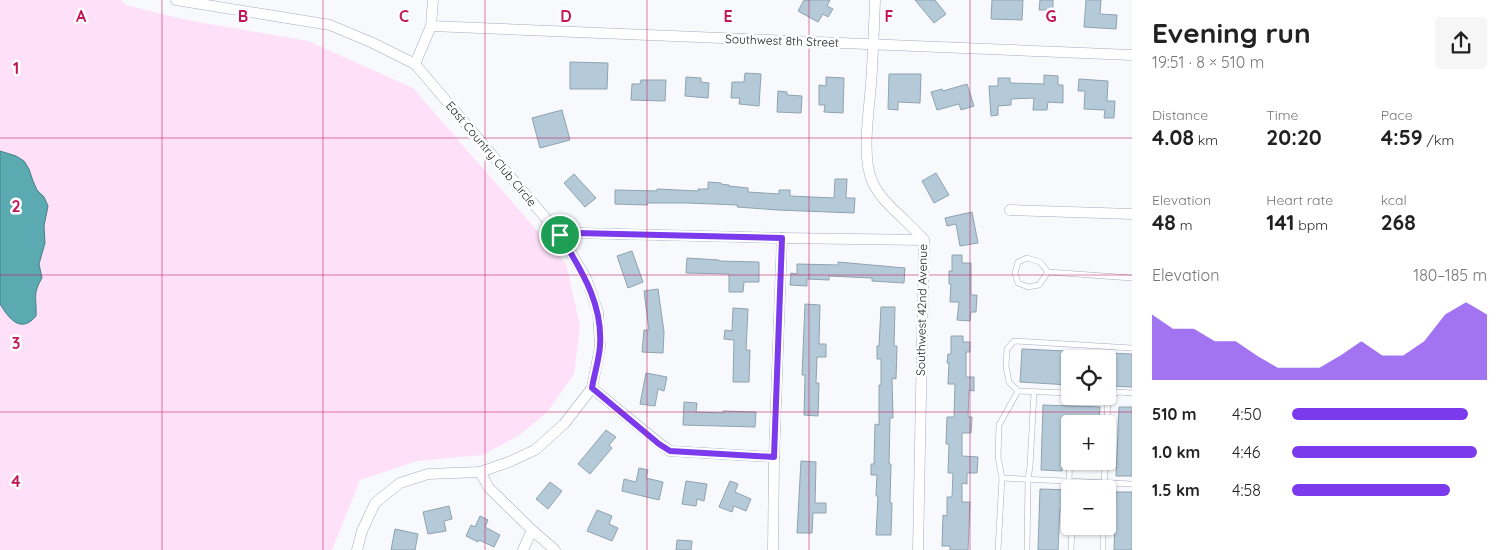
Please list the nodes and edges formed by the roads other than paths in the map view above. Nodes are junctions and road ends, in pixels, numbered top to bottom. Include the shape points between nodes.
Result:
1 (176, 0) edge
2 (433, 0) edge
3 (875, 0) edge
4 (431, 26) junction
5 (874, 45) junction
6 (1132, 55) edge
7 (415, 64) junction
8 (1010, 210) dead end
9 (1132, 214) edge
10 (560, 235) junction
11 (782, 238) junction
12 (924, 240) junction
13 (1048, 272) junction
14 (1132, 278) edge
15 (1132, 348) edge
16 (592, 388) junction
17 (1018, 391) junction
18 (1034, 392) junction
19 (1061, 393) edge
20 (1116, 393) edge
21 (1132, 393) edge
22 (774, 457) junction
23 (480, 472) junction
24 (1002, 478) junction
25 (1028, 479) junction
26 (1061, 481) edge
27 (1132, 484) edge
28 (1116, 485) edge
29 (532, 530) junction
30 (1072, 535) edge
31 (1103, 535) edge
32 (357, 550) edge
33 (523, 550) edge
34 (554, 550) edge
35 (773, 550) edge
36 (918, 550) edge
37 (998, 550) edge
38 (1027, 550) edge
39 (1071, 550) edge
40 (1103, 550) edge

1 - 7 street, East Country Club Circle via 330,25
2 - 4 street
3 - 5 street, Southwest 42nd Avenue
4 - 5 street, Southwest 8th Street
4 - 7 street
5 - 6 street, Southwest 8th Street
5 - 12 street, Southwest 42nd Avenue via 866,160 873,183 884,199
7 - 10 street, East Country Club Circle
8 - 9 street
10 - 11 street
10 - 16 street, East Country Club Circle via 586,278 598,312 600,347
11 - 12 street
11 - 22 street
12 - 36 street, Southwest 42nd Avenue
13 - 13 lane via 1040,262 1027,258 1018,262 1015,273 1018,283 1028,287 1038,285
13 - 14 lane
15 - 17 lane via 1014,341 1007,349 1006,366 1009,382
16 - 22 street via 670,451
16 - 23 street, East Country Club Circle via 564,424 535,450
17 - 18 lane
17 - 24 lane via 999,425 998,457
18 - 19 lane
18 - 25 lane
20 - 21 lane
22 - 35 street
23 - 29 street via 489,488
23 - 32 street, East Country Club Circle via 428,474 400,483 375,503
24 - 25 lane
24 - 37 lane
25 - 26 lane
25 - 38 lane
27 - 28 lane
29 - 33 street
29 - 34 street
30 - 39 lane
31 - 40 lane

